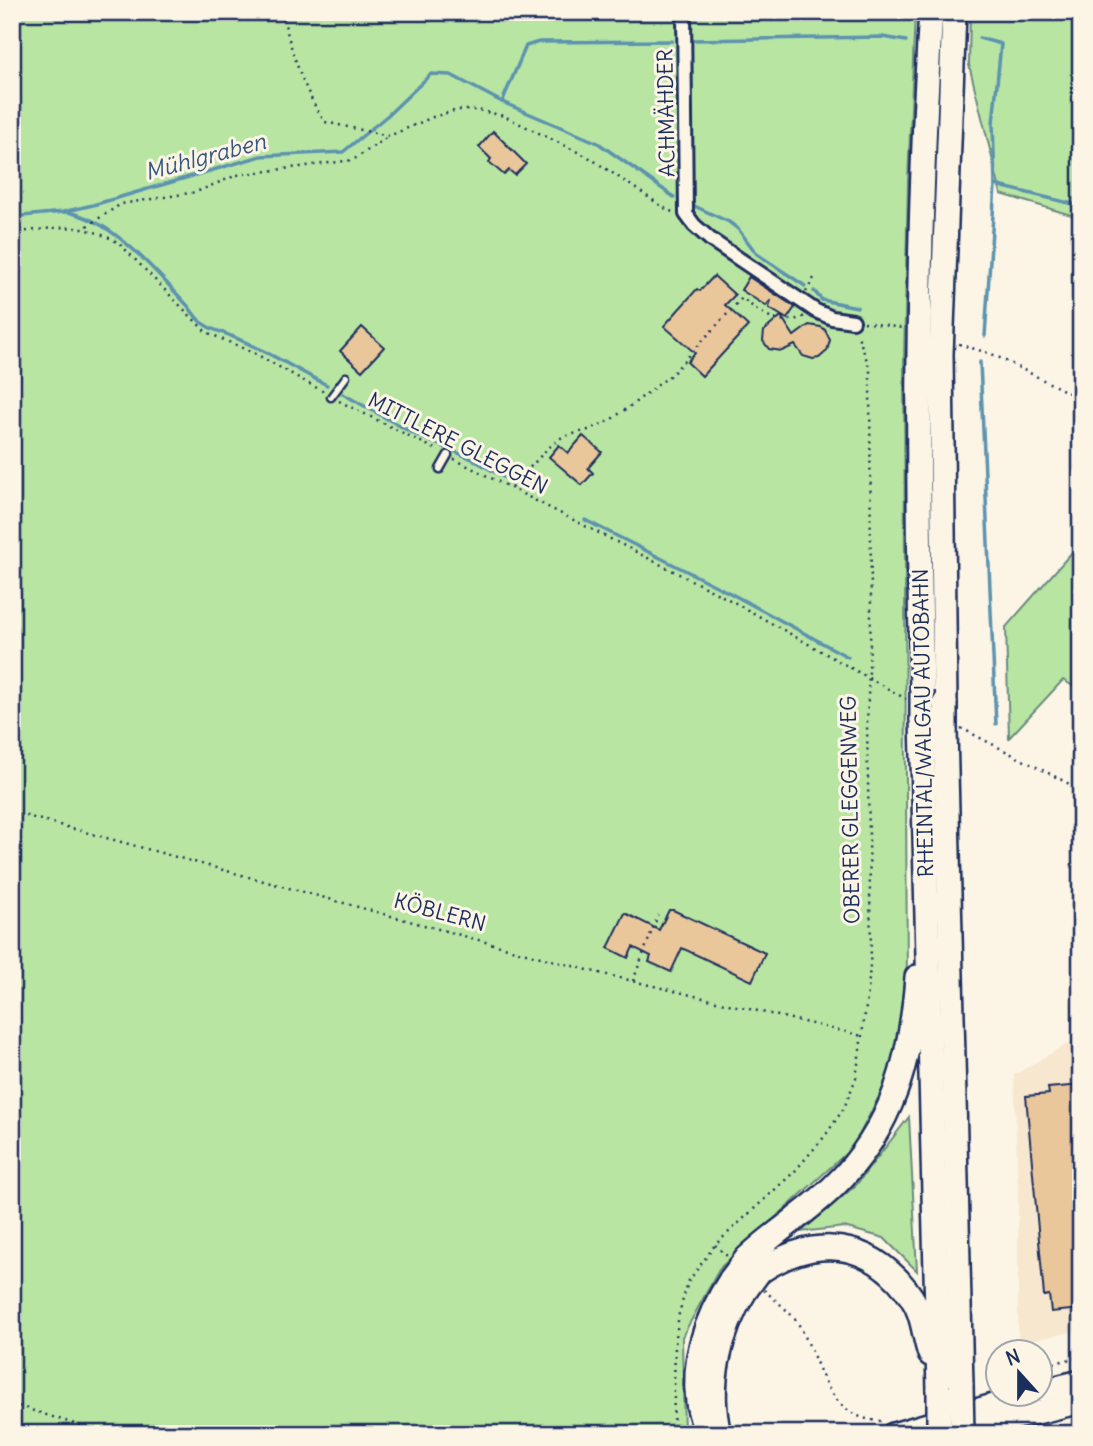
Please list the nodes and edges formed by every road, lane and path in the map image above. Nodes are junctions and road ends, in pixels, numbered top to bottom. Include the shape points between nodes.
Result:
1 (282, 12) edge
2 (684, 12) edge
3 (931, 12) edge
4 (954, 12) edge
5 (389, 136) junction
6 (687, 214) junction
7 (85, 228) junction
8 (12, 233) edge
9 (816, 311) junction
10 (853, 321) junction
11 (906, 329) dead end
12 (956, 343) dead end
13 (346, 377) dead end
14 (331, 397) junction
15 (1081, 399) edge
16 (448, 456) junction
17 (440, 469) dead end
18 (511, 488) junction
19 (868, 677) junction
20 (912, 694) junction
21 (954, 730) junction
22 (1081, 790) edge
23 (12, 813) edge
24 (927, 894) junction
25 (658, 915) dead end
26 (633, 981) junction
27 (862, 1036) junction
28 (715, 1245) junction
29 (746, 1274) junction
30 (1081, 1357) edge
31 (1054, 1363) edge
32 (1081, 1381) edge
33 (939, 1384) junction
34 (1054, 1388) edge
35 (707, 1401) junction
36 (1081, 1402) edge
37 (12, 1404) edge
38 (984, 1405) edge
39 (892, 1427) edge
40 (106, 1434) edge
41 (673, 1434) edge
42 (696, 1434) edge
43 (706, 1434) edge
44 (719, 1434) edge
45 (732, 1434) edge
46 (939, 1434) edge
47 (952, 1434) edge
48 (962, 1434) edge

1 - 5 path via 313,104 325,122
2 - 6 street, ACHMÄHDER
3 - 20 highway, RHEINTAL/WALGAU AUTOBAHN via 922,194
4 - 21 highway, RHEINTAL/WALGAU AUTOBAHN, bridge via 941,354 945,704
5 - 6 path via 457,110 504,116 590,158 669,211
5 - 7 path via 353,160 237,175 196,192 121,204
6 - 9 street via 711,240
7 - 8 path, MITTLERE GLEGGEN
7 - 14 path, MITTLERE GLEGGEN via 119,243 206,332 256,354
9 - 10 street
9 - 18 path via 792,322 764,316 743,298 671,374 608,421 562,437
10 - 11 path
10 - 19 path, OBERER GLEGGENWEG via 870,369
12 - 15 path via 993,355
13 - 14 lane
14 - 16 path, MITTLERE GLEGGEN
16 - 17 lane
16 - 18 path, MITTLERE GLEGGEN
18 - 19 path, MITTLERE GLEGGEN via 733,601
19 - 20 path, MITTLERE GLEGGEN
19 - 27 path, OBERER GLEGGENWEG via 871,950
20 - 24 highway, RHEINTAL/WALGAU AUTOBAHN, bridge via 922,719
21 - 22 path
21 - 48 highway, RHEINTAL/WALGAU AUTOBAHN, bridge
23 - 26 path, KÖBLERN
24 - 29 highway via 917,927 911,1038 893,1101 856,1163 834,1187 768,1238
24 - 33 highway, RHEINTAL/WALGAU AUTOBAHN
25 - 26 path
26 - 27 path, KÖBLERN
27 - 28 path, OBERER GLEGGENWEG via 856,1077 844,1108 825,1136
28 - 29 path
28 - 41 path, OBERER GLEGGENWEG via 688,1282 679,1313
29 - 33 highway via 795,1252 819,1247 868,1256 887,1269 919,1311
29 - 35 highway via 717,1301 703,1333 697,1364
29 - 39 path via 798,1324 834,1397 847,1412
30 - 31 path
32 - 34 main road
33 - 46 highway, RHEINTAL/WALGAU AUTOBAHN, bridge
35 - 42 main road via 695,1420
35 - 43 highway
35 - 44 highway
35 - 45 highway
36 - 47 main road
37 - 40 path
38 - 39 main road

